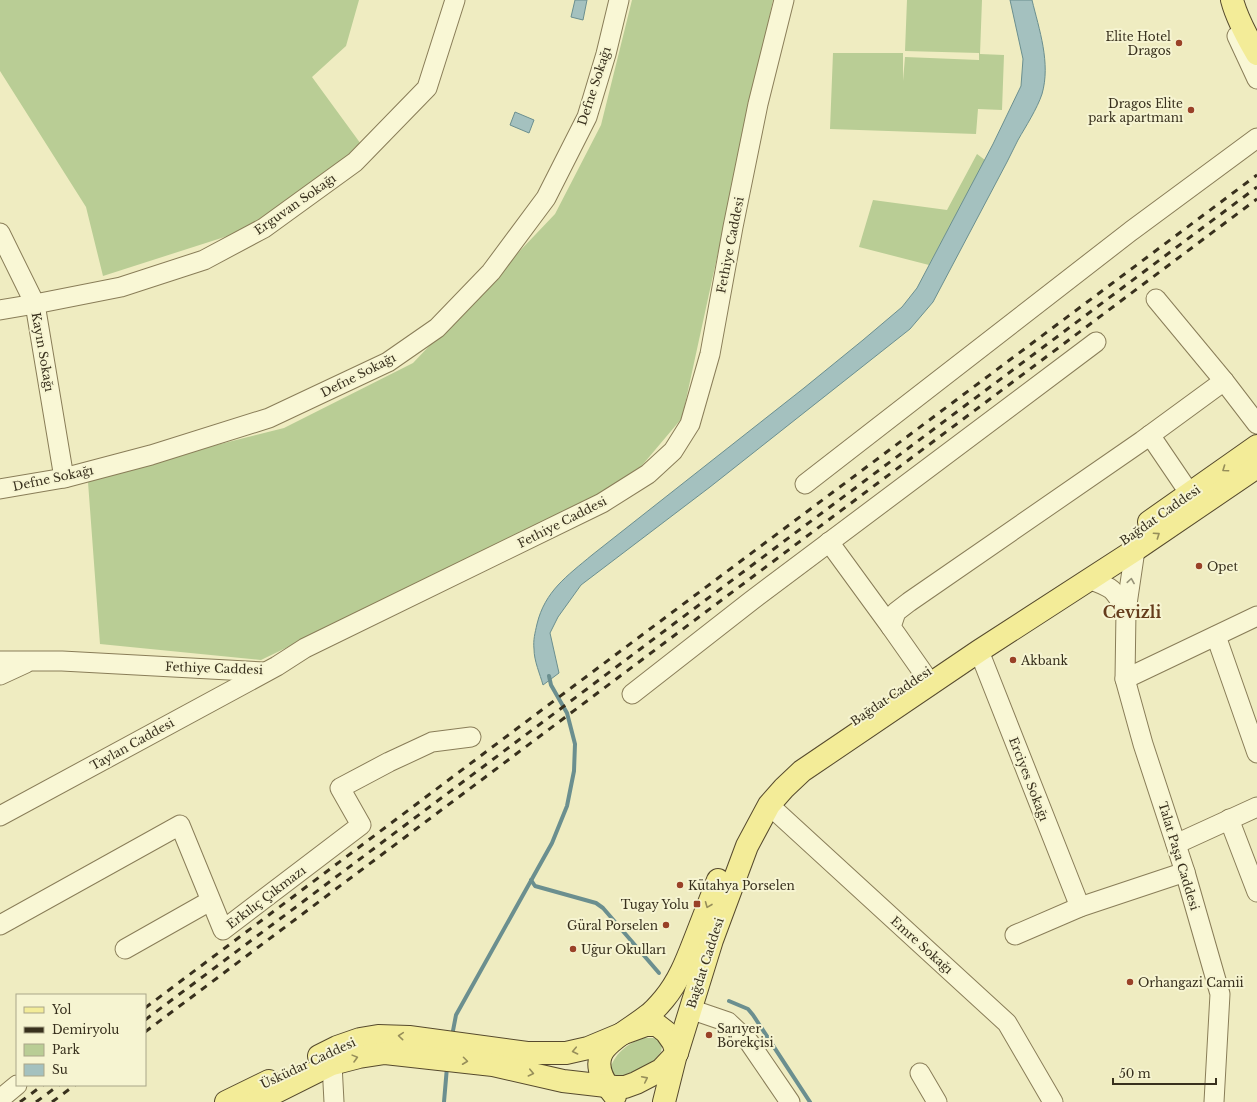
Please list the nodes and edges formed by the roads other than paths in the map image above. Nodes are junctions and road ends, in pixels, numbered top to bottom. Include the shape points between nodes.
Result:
1 (455, 0) edge
2 (619, 0) edge
3 (784, 0) edge
4 (1236, 2) edge
5 (1257, 32) edge
6 (1257, 54) edge
7 (1257, 79) edge
8 (1257, 138) edge
9 (0, 233) edge
10 (1156, 299) dead end
11 (35, 304) junction
12 (0, 310) edge
13 (1096, 342) dead end
14 (1224, 381) junction
15 (1257, 424) edge
16 (1150, 436) junction
17 (1257, 446) edge
18 (1257, 467) edge
19 (64, 478) junction
20 (805, 484) dead end
21 (0, 489) edge
22 (1190, 494) junction
23 (829, 542) junction
24 (1136, 550) junction
25 (1090, 580) junction
26 (1126, 611) junction
27 (1257, 616) edge
28 (892, 627) junction
29 (1216, 636) junction
30 (979, 650) junction
31 (0, 661) edge
32 (30, 662) junction
33 (264, 672) junction
34 (924, 674) junction
35 (0, 675) edge
36 (1124, 679) junction
37 (632, 694) dead end
38 (470, 737) dead end
39 (1257, 753) edge
40 (769, 805) junction
41 (1257, 807) edge
42 (0, 816) edge
43 (1229, 819) junction
44 (1176, 844) junction
45 (1185, 872) junction
46 (1257, 892) edge
47 (210, 901) junction
48 (1080, 907) junction
49 (0, 926) edge
50 (1015, 935) dead end
51 (125, 949) dead end
52 (690, 1009) junction
53 (624, 1033) junction
54 (438, 1050) junction
55 (677, 1053) junction
56 (494, 1056) junction
57 (332, 1064) junction
58 (920, 1073) dead end
59 (16, 1086) edge
60 (776, 1093) edge
61 (609, 1097) edge
62 (0, 1099) edge
63 (226, 1102) edge
64 (256, 1102) edge
65 (334, 1102) edge
66 (664, 1102) edge
67 (790, 1102) edge
68 (937, 1102) edge
69 (1053, 1102) edge
70 (1214, 1102) edge

1 - 11 street, Erguvan Sokağı via 427,88 355,162 282,215 264,228 204,260 121,287
2 - 19 street, Defne Sokağı via 587,117 546,198 491,272 437,328 388,362 269,418 151,455
3 - 33 street, Fethiye Caddesi via 758,104 710,354 690,424 673,450 648,474 602,503 305,648
4 - 5 main road
4 - 6 main road
4 - 7 street via 1237,37
8 - 20 street via 1131,231
9 - 11 street, Kayın Sokağı
10 - 14 street
11 - 12 street, Erguvan Sokağı
11 - 19 street, Kayın Sokağı
13 - 23 street
14 - 15 street
14 - 16 street
16 - 22 street
16 - 28 street via 909,602 896,612
17 -> 22 main road, Bağdat Caddesi
24 -> 18 main road, Bağdat Caddesi
19 - 21 street, Defne Sokağı
22 - 34 main road, Bağdat Caddesi
23 - 28 street
23 - 37 street
24 - 25 main road, Bağdat Caddesi
26 -> 24 street, Talat Paşa Caddesi
25 - 26 street via 1108,585 1116,593
25 - 30 main road, Bağdat Caddesi
26 - 36 street, Talat Paşa Caddesi
27 - 29 street
28 - 34 street
29 - 36 street
29 - 39 street
30 - 40 main road, Bağdat Caddesi via 802,772
30 - 48 street, Erciyes Sokağı
31 - 32 street, Fethiye Caddesi
32 - 33 street, Fethiye Caddesi via 62,661
32 - 35 street
33 - 42 street, Taylan Caddesi
34 -> 53 main road, Bağdat Caddesi via 791,765 765,790 743,826 724,866 682,972 663,1000 648,1016
36 - 44 street, Talat Paşa Caddesi
38 - 47 street, Erkılıç Çıkmazı via 420,746 340,788 361,825 223,930
40 - 52 main road, Bağdat Caddesi via 747,846 712,940
40 - 69 street, Emre Sokağı via 1007,1023
41 - 43 street
43 - 44 street
43 - 46 street
44 - 45 street, Talat Paşa Caddesi
45 - 48 street
45 - 70 street, Talat Paşa Caddesi via 1220,994
47 - 49 street, Erkılıç Çıkmazı via 180,825
47 - 51 street
48 - 50 street
52 - 55 main road, Bağdat Caddesi
52 - 60 street via 728,1022 749,1042
53 - 55 main road, Bağdat Caddesi via 646,1025 657,1025 670,1037
53 -> 56 main road, Bağdat Caddesi via 588,1048 566,1053
53 - 61 main road, Bağdat Caddesi via 604,1050 600,1059 600,1070
54 - 56 main road, Bağdat Caddesi
57 -> 54 main road, Üsküdar Caddesi via 385,1053
54 -> 63 main road, Üsküdar Caddesi via 396,1036 360,1039
61 -> 55 main road, Bağdat Caddesi via 661,1070
55 - 66 main road
56 -> 61 main road, Bağdat Caddesi
57 - 64 main road, Üsküdar Caddesi
57 - 65 street
58 - 68 street
59 - 62 street
60 - 67 street

